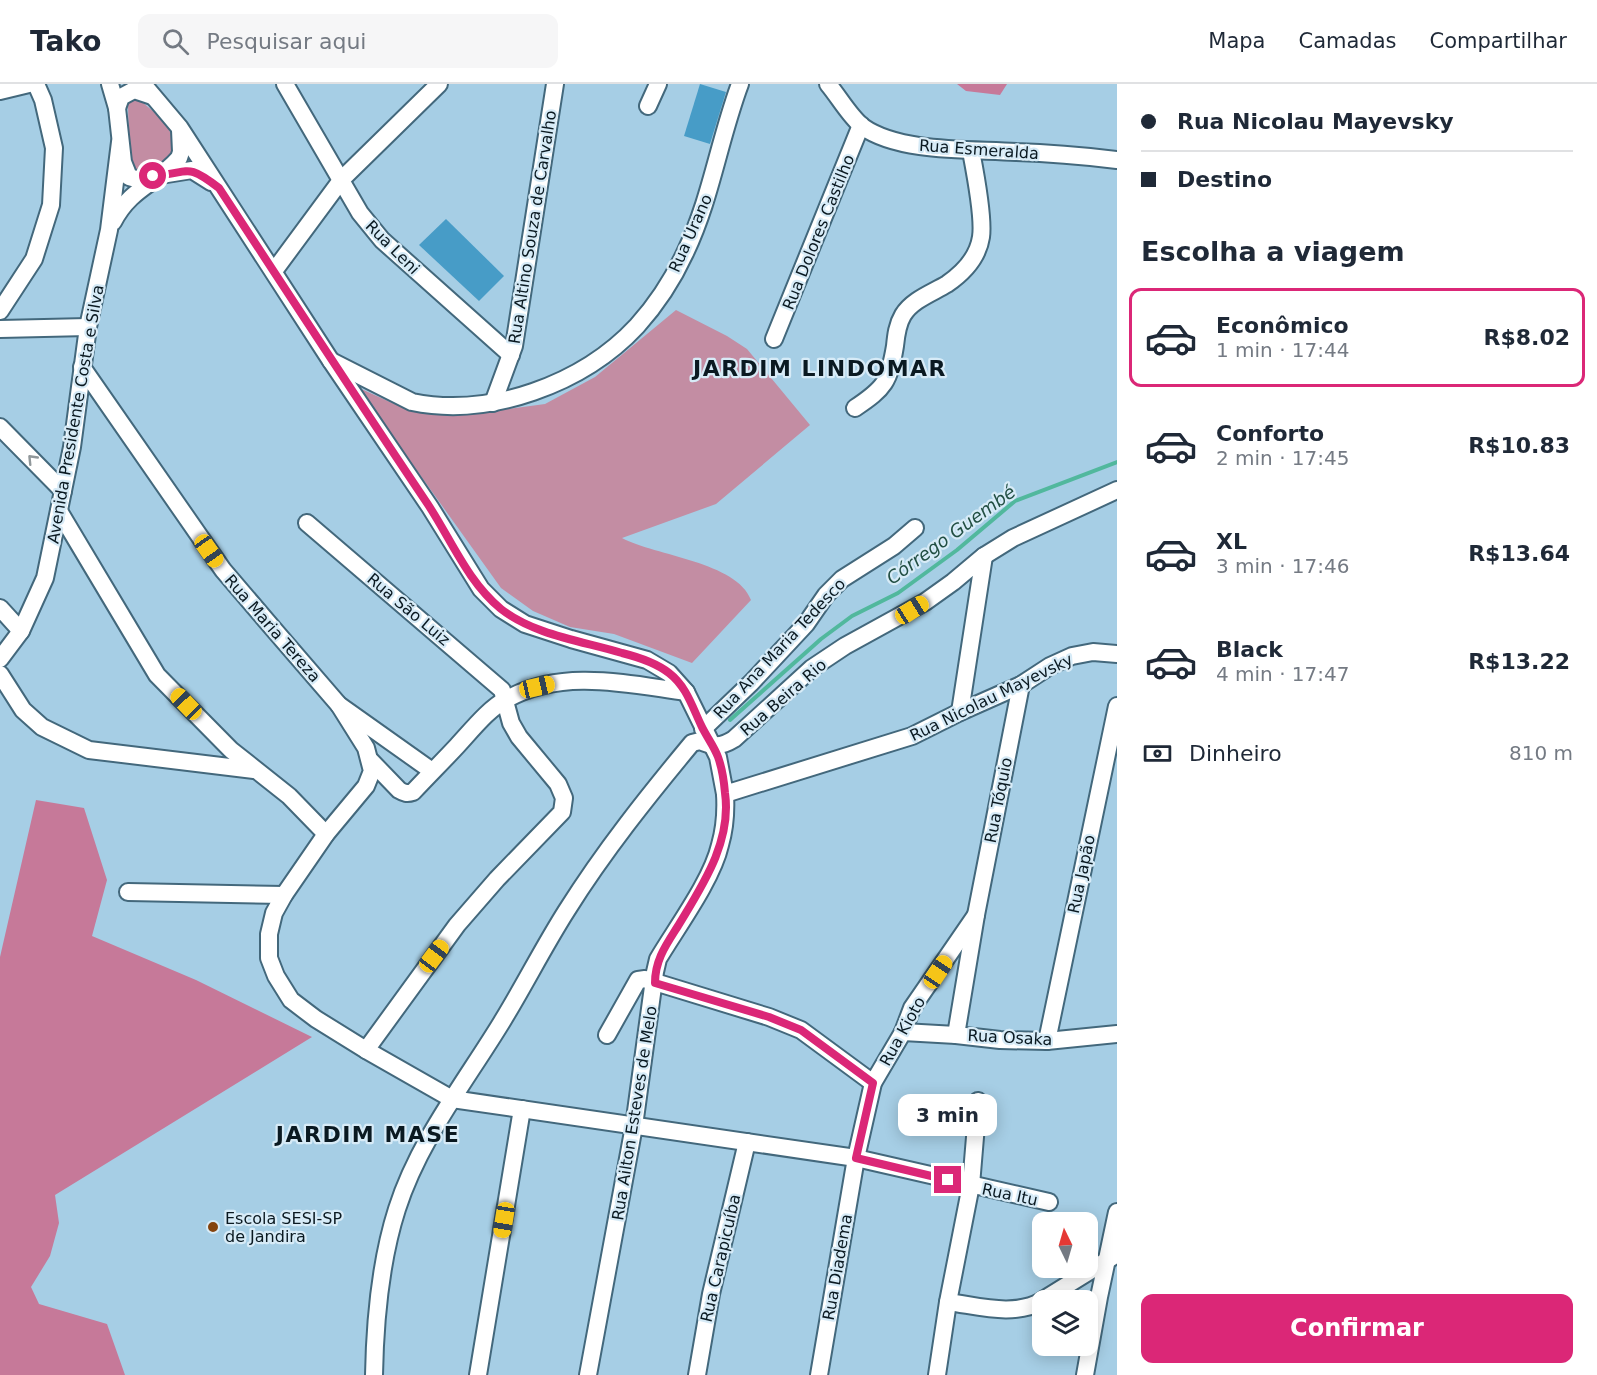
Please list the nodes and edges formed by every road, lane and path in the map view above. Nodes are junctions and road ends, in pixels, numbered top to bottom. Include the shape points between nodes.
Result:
1 (29, 84) edge
2 (36, 84) edge
3 (110, 84) edge
4 (285, 84) edge
5 (417, 84) edge
6 (439, 84) edge
7 (555, 84) edge
8 (658, 84) edge
9 (740, 84) edge
10 (828, 84) edge
11 (147, 90) edge
12 (0, 91) edge
13 (426, 99) junction
14 (648, 106) dead end
15 (117, 108) junction
16 (861, 125) junction
17 (180, 128) junction
18 (120, 142) junction
19 (971, 151) junction
20 (1117, 160) edge
21 (159, 176) junction
22 (342, 179) junction
23 (219, 188) junction
24 (109, 230) junction
25 (274, 271) junction
26 (0, 311) edge
27 (88, 327) junction
28 (0, 329) edge
29 (774, 339) dead end
30 (511, 355) junction
31 (331, 361) junction
32 (82, 367) junction
33 (493, 403) junction
34 (855, 408) dead end
35 (0, 427) edge
36 (1117, 490) edge
37 (63, 491) junction
38 (59, 511) junction
39 (307, 523) dead end
40 (915, 528) dead end
41 (984, 556) junction
42 (0, 608) edge
43 (21, 631) junction
44 (1117, 654) edge
45 (0, 659) edge
46 (0, 674) edge
47 (1021, 685) junction
48 (686, 692) junction
49 (506, 699) junction
50 (339, 705) junction
51 (1117, 706) edge
52 (960, 712) junction
53 (703, 729) junction
54 (712, 747) junction
55 (371, 761) junction
56 (255, 770) junction
57 (432, 771) junction
58 (725, 794) junction
59 (326, 834) junction
60 (128, 892) dead end
61 (284, 895) junction
62 (975, 915) junction
63 (655, 983) junction
64 (903, 1032) junction
65 (1117, 1034) edge
66 (607, 1035) dead end
67 (956, 1035) junction
68 (1047, 1041) junction
69 (366, 1050) junction
70 (873, 1083) junction
71 (452, 1099) junction
72 (978, 1101) dead end
73 (522, 1109) junction
74 (634, 1126) junction
75 (747, 1142) junction
76 (856, 1158) junction
77 (971, 1185) junction
78 (1049, 1202) dead end
79 (1117, 1212) edge
80 (1113, 1257) edge
81 (1060, 1290) edge
82 (948, 1302) junction
83 (1032, 1307) edge
84 (374, 1375) edge
85 (478, 1375) edge
86 (588, 1375) edge
87 (697, 1375) edge
88 (819, 1375) edge
89 (937, 1375) edge
90 (1085, 1375) edge

1 - 12 street
2 - 26 street via 54,148 51,205 34,259
3 - 15 street, Avenida Presidente Costa e Silva
4 - 22 street, Rua Leni
5 - 13 street
6 - 13 street
7 - 30 street, Rua Altino Souza de Carvalho
8 - 14 street
9 - 33 street, Rua Urano via 712,181 684,254 637,326 583,368 526,396
10 - 16 street, Rua Esmeralda
11 - 15 street via 134,90 121,97
11 - 17 street
13 - 22 street
15 - 18 street, Avenida Presidente Costa e Silva
16 - 19 street, Rua Esmeralda via 893,140
16 - 29 street, Rua Dolores Castilho
17 - 21 street via 179,158
17 - 23 street
18 - 21 street, Avenida Presidente Costa e Silva via 129,177 136,180
18 - 24 street, Avenida Presidente Costa e Silva
19 - 20 street, Rua Esmeralda
19 - 34 street via 981,236 977,252 967,267 905,312 889,376 875,395
21 - 23 street via 192,170
21 - 24 street, Avenida Presidente Costa e Silva via 130,197
22 - 25 street
22 - 30 street, Rua Leni via 360,213 382,240
23 - 25 street
24 - 27 street, Avenida Presidente Costa e Silva
25 - 31 street
27 - 28 street
27 - 32 street, Avenida Presidente Costa e Silva
30 - 33 street, Rua Altino Souza de Carvalho
31 - 33 street, Rua Urano via 412,402
31 - 48 street via 430,507 466,568 501,609 525,624 647,660 669,673
32 - 37 street, Avenida Presidente Costa e Silva
32 - 50 street, Rua Maria Tereza via 222,570
37 -> 35 street
36 - 41 street, Rua Beira Rio via 1013,538
37 - 38 street, Avenida Presidente Costa e Silva
38 - 43 street, Avenida Presidente Costa e Silva via 45,578
38 - 56 street via 157,675
39 - 49 street, Rua São Luiz via 494,682
40 - 53 street, Rua Ana Maria Tedesco via 842,579 806,624
41 - 52 street
41 - 54 street, Rua Beira Rio via 926,602 812,668 734,739
42 - 43 street
43 - 45 street, Avenida Presidente Costa e Silva
44 - 47 street, Rua Nicolau Mayevsky via 1093,652 1072,656
46 - 56 street via 23,710 42,727 89,750
47 - 52 street, Rua Nicolau Mayevsky
47 - 62 street, Rua Tóquio
48 - 49 street via 567,680
48 - 53 street
49 - 57 street
49 - 69 street via 511,723 519,737 558,784 564,798 562,812 457,925
50 - 55 street
50 - 57 street, Rua Maria Tereza
51 - 68 street, Rua Japão
52 - 58 street, Rua Nicolau Mayevsky via 912,736
53 - 54 street
54 - 58 street via 718,757
54 - 71 street, Rua Beira Rio via 700,741 692,743 609,848 567,909 504,1019
55 - 57 street via 404,793 413,792
55 - 59 street via 366,786
56 - 59 street via 289,796
58 - 63 street, Rua Ailton Esteves de Melo via 717,855 658,959
59 - 61 street
60 - 61 street
61 - 69 street via 269,934 269,958 276,976 291,1000
62 - 64 street, Rua Kioto via 912,1008
62 - 67 street, Rua Tóquio
63 - 66 street via 638,980
63 - 70 street via 801,1030
63 - 74 street, Rua Ailton Esteves de Melo
64 - 67 street, Rua Osaka
64 - 70 street, Rua Kioto
65 - 68 street, Rua Osaka
67 - 68 street, Rua Osaka
69 - 71 street
70 - 76 street, Rua Kioto
71 - 73 street, Rua Itu
71 - 84 street via 415,1162 397,1209 384,1258
72 - 77 street
73 - 74 street, Rua Itu
73 - 85 street
74 - 75 street, Rua Itu
74 - 86 street, Rua Ailton Esteves de Melo
75 - 76 street, Rua Itu
75 - 87 street, Rua Carapicuíba via 711,1294
76 - 77 street, Rua Itu
76 - 88 street, Rua Diadema
77 - 78 street, Rua Itu
77 - 82 street
79 - 80 street
80 - 81 street
80 - 90 street via 1099,1297
82 - 83 street via 1013,1311
82 - 89 street

